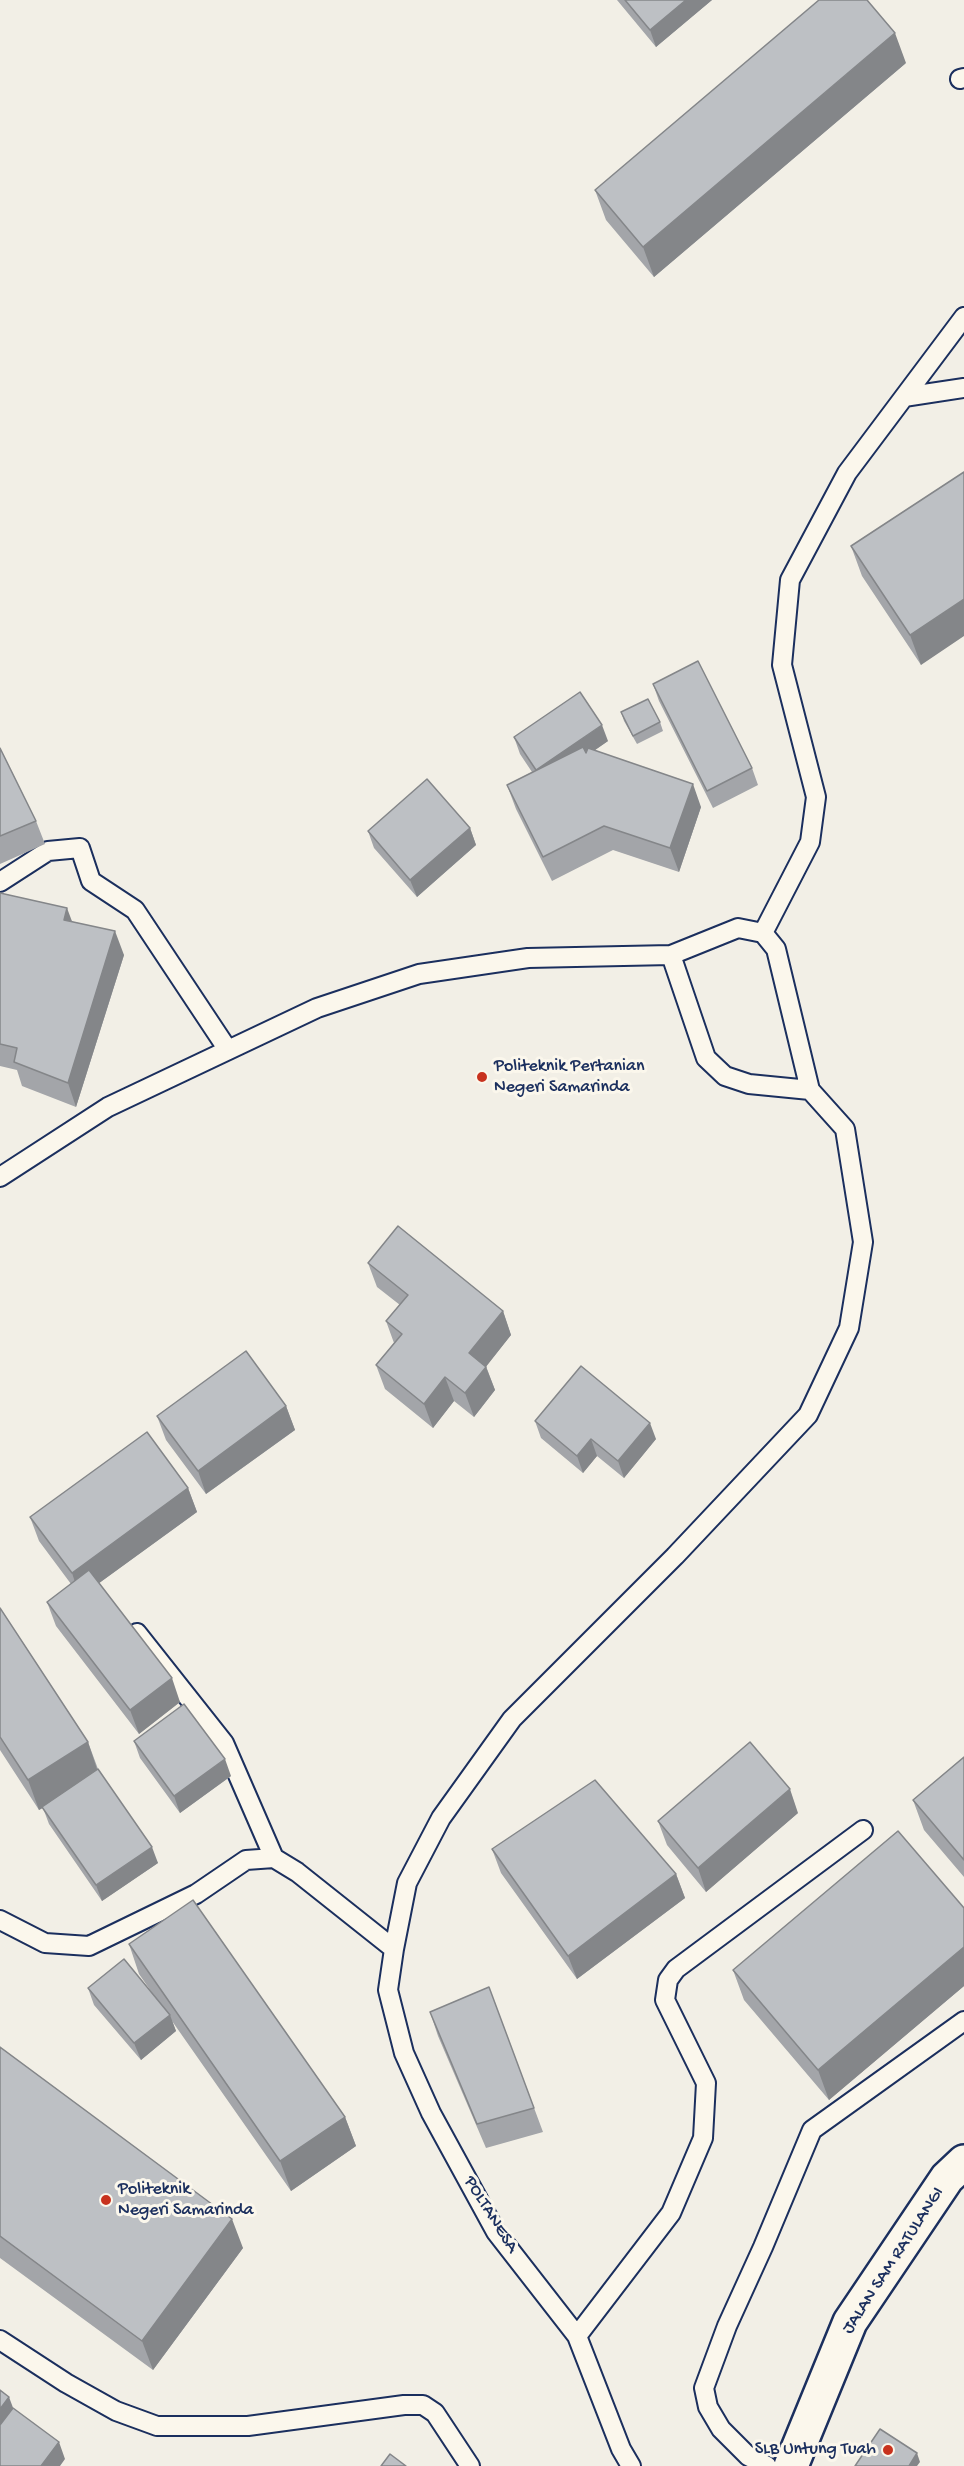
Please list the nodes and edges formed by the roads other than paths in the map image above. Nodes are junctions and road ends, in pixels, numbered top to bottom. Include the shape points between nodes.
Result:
1 (964, 317) edge
2 (964, 388) edge
3 (904, 397) junction
4 (0, 882) edge
5 (763, 933) junction
6 (672, 955) junction
7 (228, 1050) junction
8 (810, 1090) junction
9 (0, 1177) edge
10 (124, 1616) edge
11 (863, 1830) dead end
12 (274, 1858) junction
13 (0, 1920) edge
14 (394, 1949) junction
15 (964, 2020) edge
16 (964, 2162) edge
17 (577, 2336) junction
18 (0, 2340) edge
19 (470, 2466) edge
20 (631, 2466) edge
21 (767, 2466) edge
22 (790, 2466) edge

1 - 3 lane
2 - 3 lane
3 - 5 lane via 847,473 790,580 782,664 816,797 810,842
4 - 7 lane via 48,851 80,848 91,881 135,910
5 - 6 lane via 738,928
5 - 8 lane via 776,949
6 - 7 lane via 528,958 419,974 317,1008
6 - 8 lane via 706,1058 726,1076 749,1084
7 - 9 lane via 108,1107
8 - 14 lane, POLTANESA via 845,1129 863,1242 849,1328 808,1415 675,1556 512,1719 441,1818 407,1883
10 - 12 lane via 224,1743
11 - 17 lane via 676,1969 668,1980 665,2000 706,2084 703,2139 671,2213
12 - 13 lane via 246,1860 196,1894 89,1946 45,1943
12 - 14 lane
14 - 17 lane, POLTANESA via 388,1990 404,2053 431,2113 496,2232
15 - 21 lane via 812,2130 726,2326 704,2388 708,2407 721,2429 748,2456
16 - 22 street, JALAN SAM RATULANGI via 947,2178 850,2322
17 - 20 lane, POLTANESA
18 - 19 lane via 116,2411 157,2426 248,2426 423,2405 435,2413

